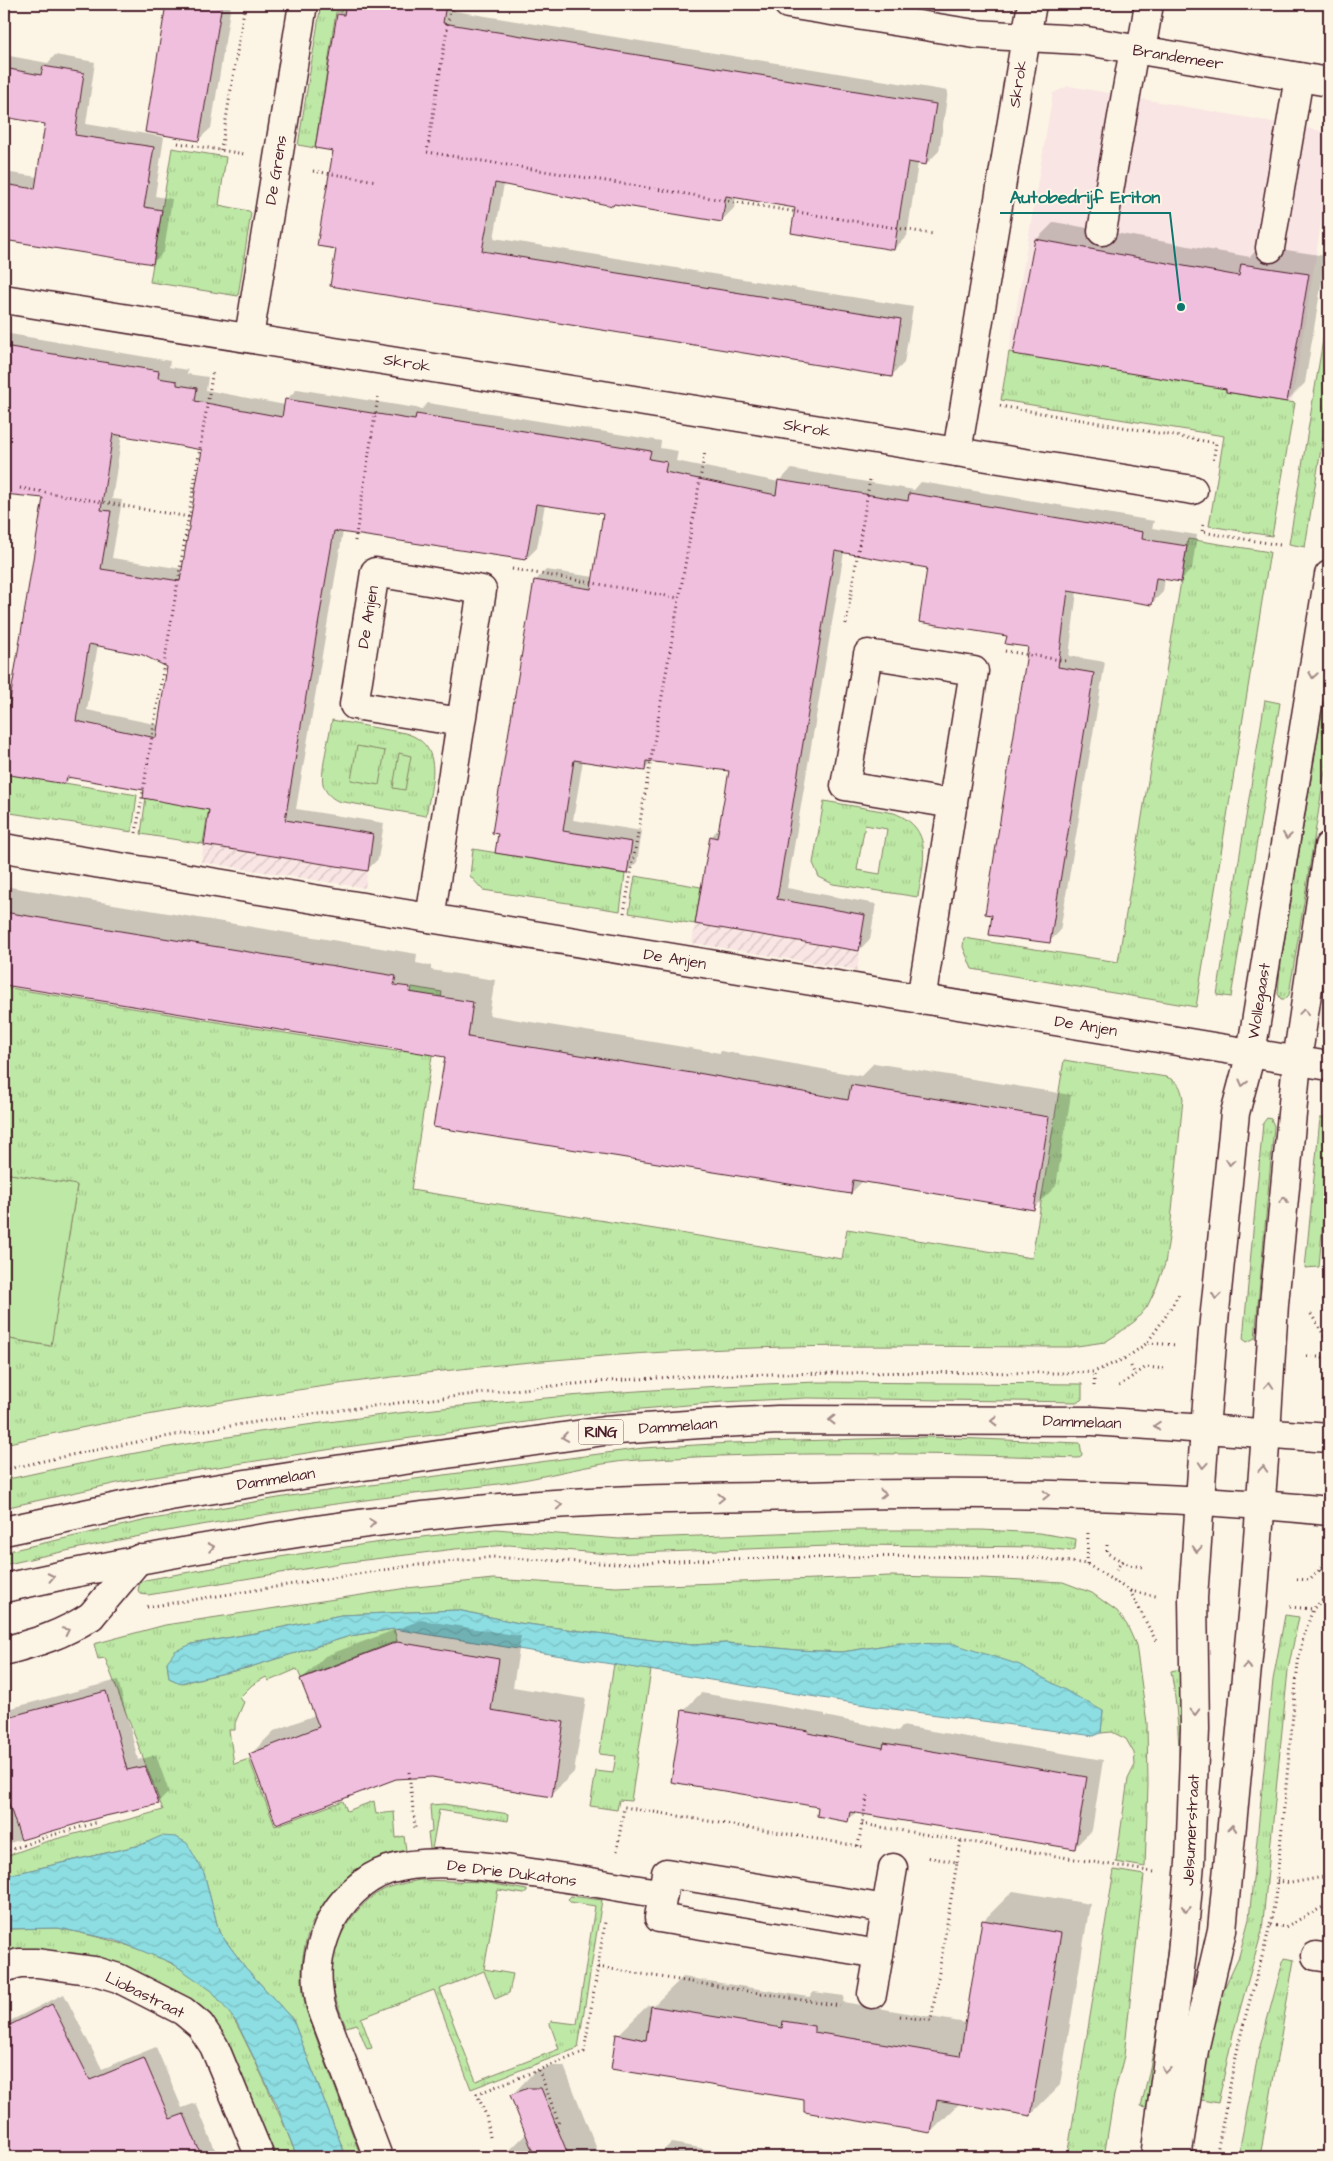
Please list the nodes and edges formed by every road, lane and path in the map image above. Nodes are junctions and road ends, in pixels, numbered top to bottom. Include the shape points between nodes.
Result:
1 (245, 4) edge
2 (304, 4) edge
3 (451, 4) edge
4 (788, 4) edge
5 (1032, 4) edge
6 (1149, 4) edge
7 (1026, 37) junction
8 (1138, 50) junction
9 (1299, 77) junction
10 (1329, 82) edge
11 (178, 143) dead end
12 (221, 150) junction
13 (277, 162) junction
14 (377, 181) dead end
15 (1102, 231) dead end
16 (933, 234) dead end
17 (1270, 248) dead end
18 (4, 299) edge
19 (249, 337) junction
20 (213, 370) dead end
21 (378, 397) dead end
22 (705, 451) dead end
23 (957, 452) junction
24 (870, 478) dead end
25 (20, 488) dead end
26 (1193, 490) dead end
27 (189, 517) junction
28 (1202, 532) dead end
29 (354, 541) dead end
30 (1280, 545) dead end
31 (512, 569) dead end
32 (1329, 575) edge
33 (679, 598) junction
34 (846, 624) dead end
35 (1005, 651) dead end
36 (1066, 661) dead end
37 (461, 722) junction
38 (952, 804) junction
39 (135, 843) dead end
40 (1329, 846) edge
41 (4, 848) edge
42 (430, 918) junction
43 (623, 922) dead end
44 (921, 1000) junction
45 (1251, 1053) junction
46 (1297, 1061) junction
47 (1329, 1066) edge
48 (1147, 1343) dead end
49 (1130, 1366) dead end
50 (1165, 1369) dead end
51 (1135, 1375) junction
52 (1113, 1391) dead end
53 (1205, 1429) junction
54 (1266, 1433) junction
55 (1329, 1438) edge
56 (4, 1470) edge
57 (1200, 1501) junction
58 (1261, 1505) junction
59 (1329, 1512) edge
60 (4, 1531) edge
61 (1107, 1545) dead end
62 (1329, 1547) edge
63 (139, 1559) junction
64 (1122, 1561) junction
65 (1087, 1564) dead end
66 (1143, 1567) dead end
67 (1116, 1570) dead end
68 (1320, 1570) junction
69 (1297, 1578) dead end
70 (1329, 1579) edge
71 (4, 1588) edge
72 (1329, 1594) edge
73 (145, 1607) dead end
74 (4, 1651) edge
75 (409, 1772) dead end
76 (867, 1796) dead end
77 (99, 1822) dead end
78 (862, 1824) junction
79 (961, 1840) junction
80 (858, 1846) dead end
81 (4, 1852) edge
82 (957, 1862) dead end
83 (419, 1864) junction
84 (893, 1868) dead end
85 (1160, 1873) dead end
86 (1329, 1876) edge
87 (1277, 1881) junction
88 (611, 1885) junction
89 (663, 1894) junction
90 (1329, 1904) edge
91 (886, 1909) junction
92 (1271, 1925) junction
93 (879, 1954) junction
94 (4, 1968) edge
95 (872, 1994) dead end
96 (539, 2070) junction
97 (560, 2126) dead end
98 (490, 2137) dead end
99 (260, 2157) edge
100 (378, 2157) edge
101 (1155, 2157) edge
102 (1177, 2157) edge
103 (1216, 2157) edge

1 - 12 path
2 - 13 street, De Grens
3 - 16 path via 427,152
4 - 7 street, Skrok via 975,34
5 - 7 street
6 - 8 street
7 - 8 street, Brandemeer via 1081,40
7 - 23 street, Skrok
8 - 9 street, Brandemeer
8 - 15 street
9 - 10 street, Brandemeer
9 - 17 street
11 - 12 path
12 - 13 path
13 - 14 path
13 - 19 street, De Grens
18 - 19 street, Skrok via 219,335
19 - 23 street, Skrok
20 - 27 path
21 - 29 path
22 - 33 path
23 - 26 street
24 - 34 path
25 - 27 path
27 - 39 path
28 - 30 path
31 - 33 path
32 -> 45 street, Wollegaast
33 - 43 path
35 - 36 path
37 - 37 street, De Anjen via 482,590 375,572 354,705
37 - 42 street, De Anjen
38 - 38 street via 974,671 868,654 845,786
38 - 44 street
46 -> 40 street
41 - 42 street, De Anjen
42 - 44 street, De Anjen
44 - 45 street, De Anjen
45 - 46 street, De Anjen
45 -> 53 street, Wollegaast via 1236,1113
46 - 47 street, De Anjen
54 -> 46 street via 1274,1304
48 - 56 path via 1119,1362 1094,1372 846,1372 682,1377 497,1391 329,1411 194,1432
49 - 51 path
50 - 51 path via 1146,1367
51 - 52 path
53 - 54 street, Dammelaan / RING
53 -> 57 street, Wollegaast
53 -> 60 street, Dammelaan / RING via 1093,1421 805,1420 604,1432 170,1496
54 - 55 street, Dammelaan / RING
58 -> 54 street
57 - 58 street
63 -> 57 street via 281,1535 481,1510 647,1499 889,1494 1089,1496
57 -> 101 street, Jelsumerstraat via 1193,1598 1195,1729 1190,1863 1182,1953
58 - 59 street
102 -> 58 street via 1194,2050 1222,1930
61 - 64 path via 1106,1552
62 - 68 path via 1327,1562
71 -> 63 street
74 -> 63 street via 60,1634 91,1616
64 - 66 path
64 - 67 path
65 - 73 path via 1038,1558 931,1556 616,1564 492,1557 399,1567
68 - 69 path via 1310,1580
68 - 70 path
72 - 87 path via 1313,1609 1298,1663
75 - 83 path
76 - 78 path
77 - 81 path
78 - 79 path
78 - 80 path
79 - 82 path
79 - 85 path
83 - 88 street, De Drie Dukatons via 489,1867
83 - 100 street, De Drie Dukatons via 388,1870 369,1879 354,1892 332,1918 317,1964 316,1982 321,2006
84 - 91 street
86 - 87 path via 1291,1883
87 - 92 path
88 - 89 street, De Drie Dukatons
88 - 96 path via 584,2052
89 - 91 street via 666,1873
89 - 93 street via 659,1918
90 - 92 path via 1285,1927
91 - 93 street
92 - 103 path via 1245,2021
93 - 95 street
94 - 99 street, Liobastraat via 37,1963 95,1971 118,1978 183,2011 200,2025 214,2046
96 - 97 path
96 - 98 path via 477,2094 486,2115

